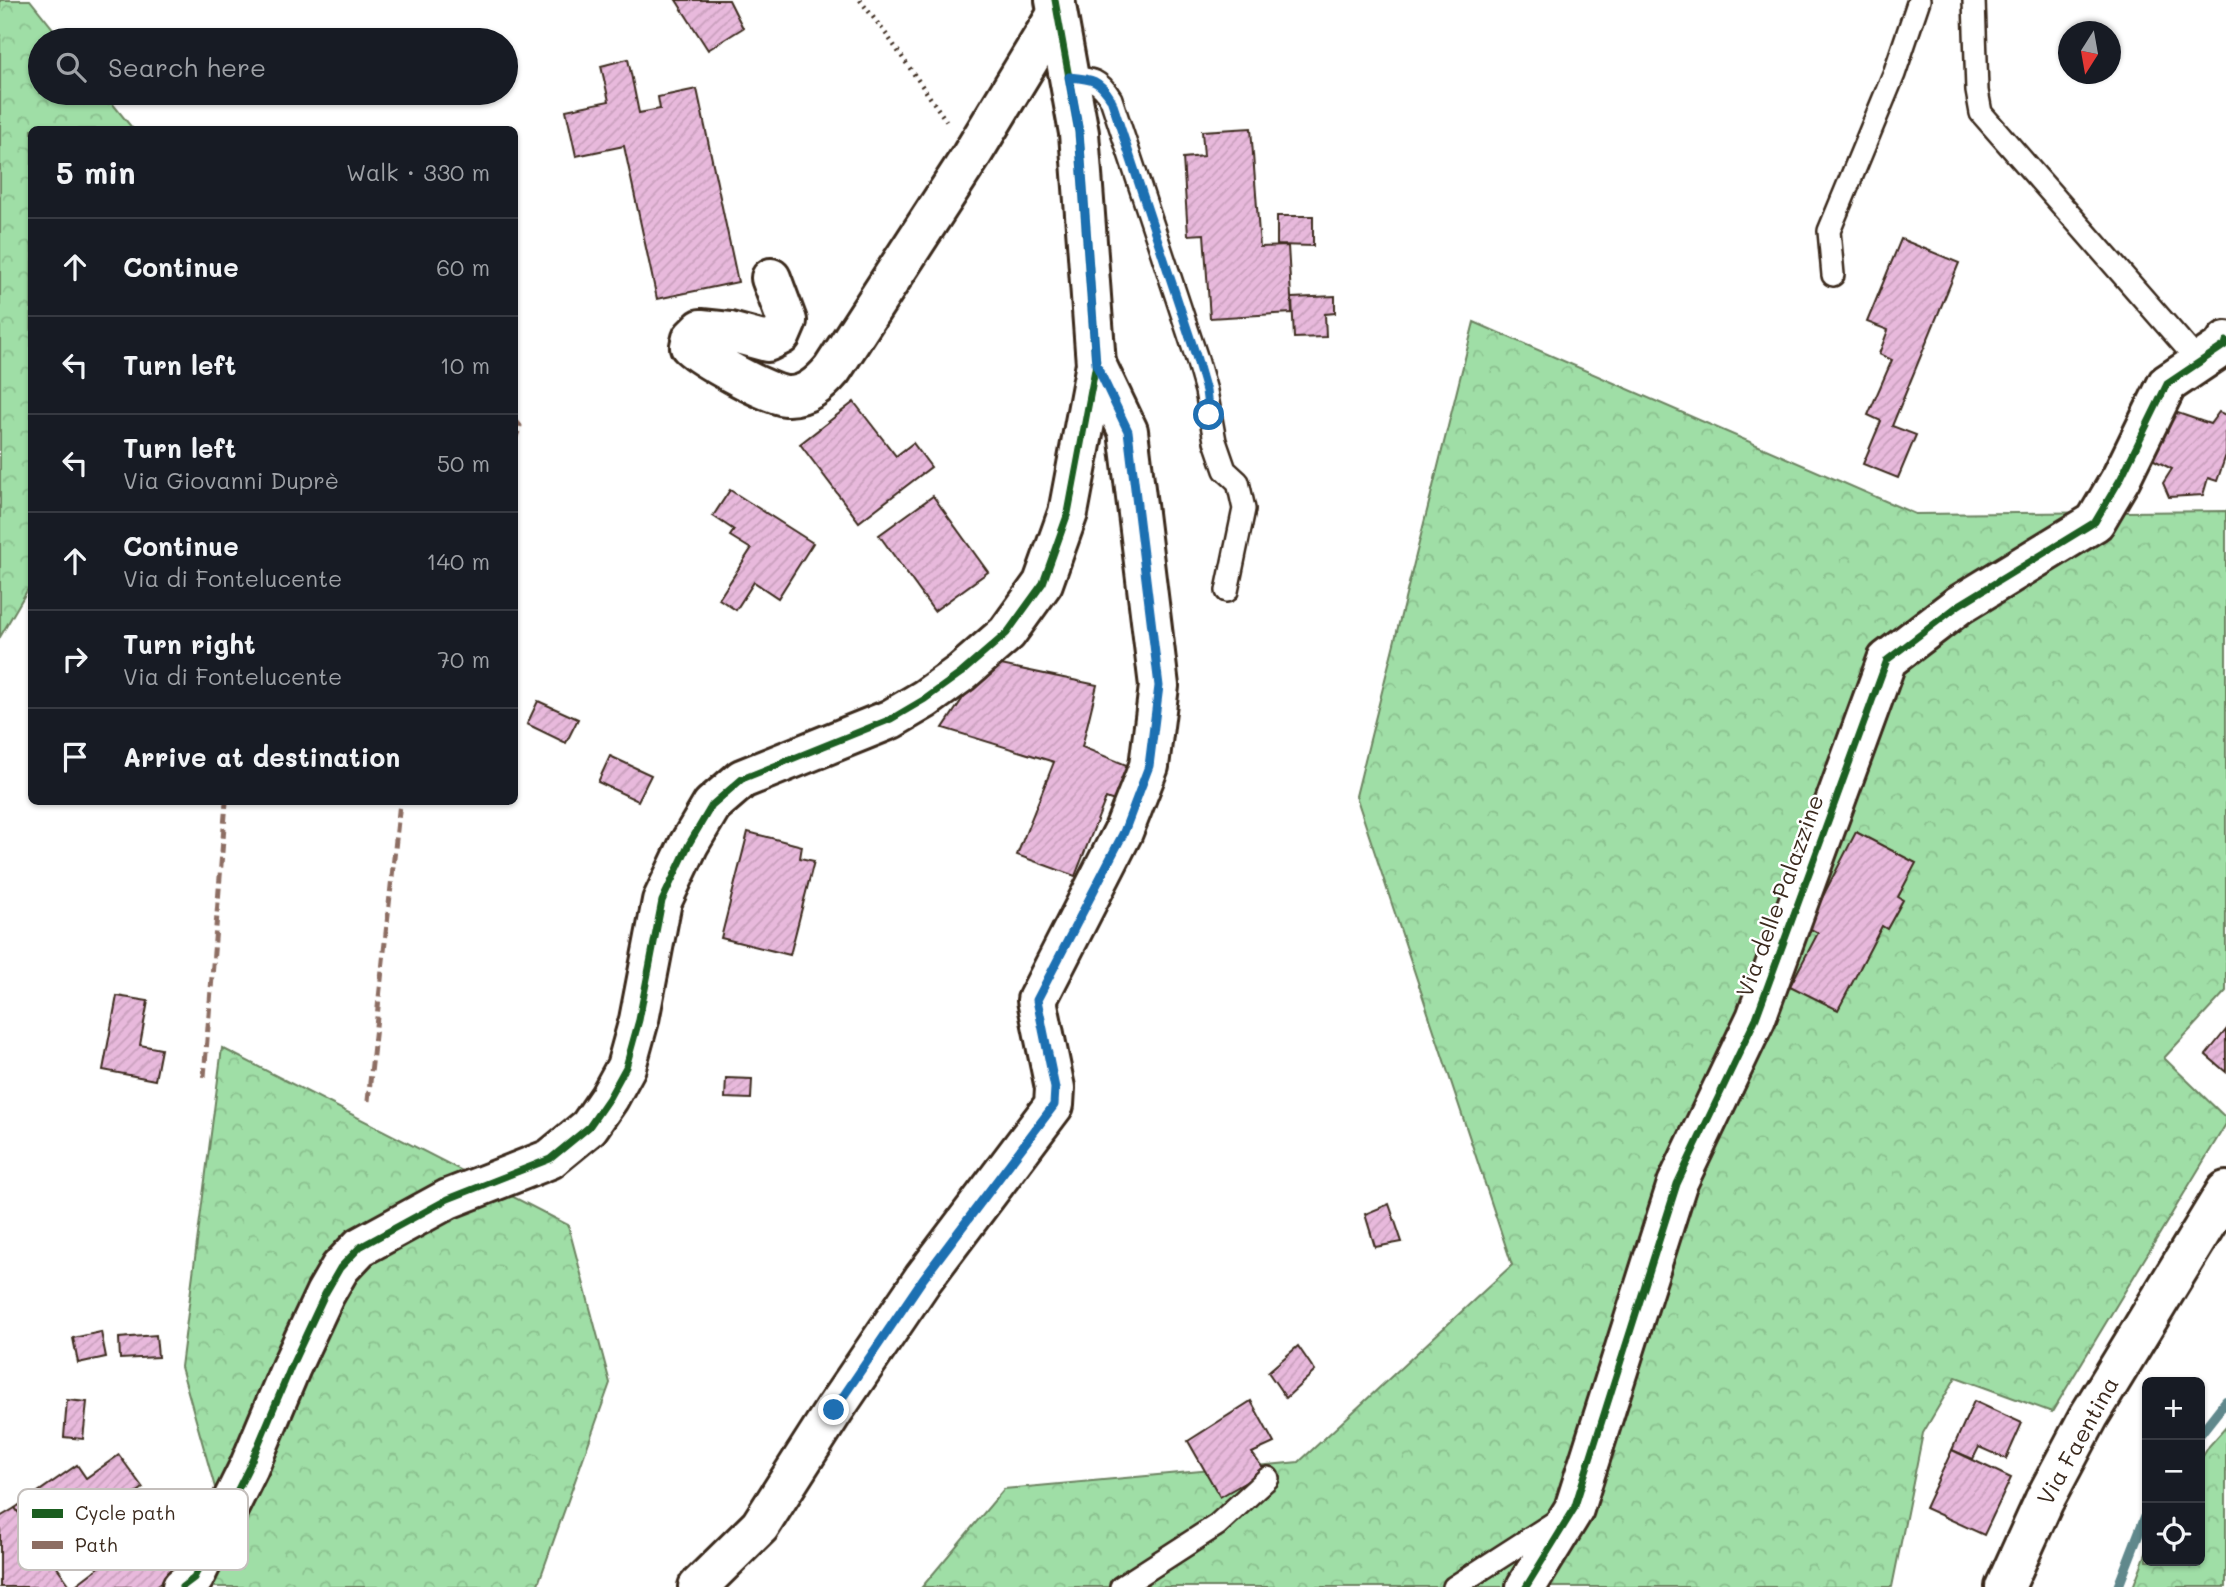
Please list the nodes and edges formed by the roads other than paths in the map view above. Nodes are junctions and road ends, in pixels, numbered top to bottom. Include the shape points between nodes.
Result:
1 (1919, 0) edge
2 (1974, 0) edge
3 (1056, 7) edge
4 (1069, 77) junction
5 (1833, 275) dead end
6 (771, 278) dead end
7 (2213, 351) edge
8 (1096, 364) junction
9 (1227, 591) dead end
10 (2226, 1191) edge
11 (1268, 1478) dead end
12 (239, 1489) edge
13 (1574, 1509) junction
14 (198, 1570) edge
15 (182, 1587) edge
16 (698, 1587) edge
17 (1121, 1587) edge
18 (1454, 1587) edge
19 (1526, 1587) edge
20 (2006, 1587) edge

1 - 5 lane via 1894,74 1829,231
2 - 7 lane via 1981,113
3 - 4 street
3 - 6 street via 971,156 832,370 819,384 795,395 761,386 690,346 701,329 767,341 781,335 787,321
4 - 8 street via 1079,132
4 - 9 lane via 1103,85 1111,99 1196,356 1215,441 1225,470 1238,482 1244,509
7 - 13 street, Via delle Palazzine via 2167,384 2095,522 1959,605 1887,660 1756,1018 1677,1184
8 - 12 street via 1068,513 1043,583 1007,632 961,673 891,719 742,779 712,805 662,901 626,1068 589,1127 550,1159 436,1205 360,1247 325,1294
8 - 16 street via 1128,431 1159,686 1149,766 1124,832 1037,1000 1055,1088 1054,1105 923,1279 760,1525
10 - 20 street, Via Faentina via 2089,1416
11 - 17 lane via 1217,1525
13 - 18 lane
13 - 19 street, Via delle Palazzine
14 - 15 street

